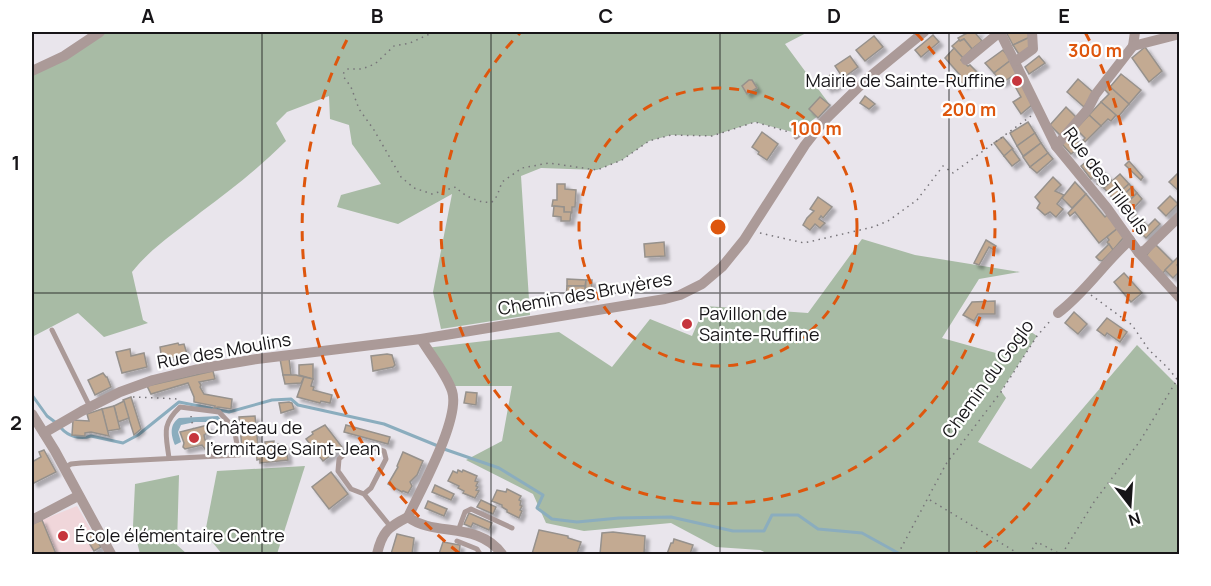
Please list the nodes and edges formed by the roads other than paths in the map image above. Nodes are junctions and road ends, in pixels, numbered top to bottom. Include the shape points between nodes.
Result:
1 (100, 32) edge
2 (924, 32) edge
3 (1000, 32) edge
4 (1032, 32) edge
5 (1135, 32) edge
6 (1179, 34) edge
7 (1133, 46) junction
8 (966, 60) dead end
9 (1016, 61) junction
10 (32, 71) edge
11 (823, 122) junction
12 (798, 136) road end
13 (1056, 146) junction
14 (1179, 216) edge
15 (1130, 240) junction
16 (1138, 253) junction
17 (1179, 298) edge
18 (1058, 313) road end
19 (52, 330) dead end
20 (421, 339) junction
21 (90, 407) junction
22 (32, 414) edge
23 (44, 433) junction
24 (169, 458) junction
25 (64, 468) junction
26 (364, 494) junction
27 (78, 496) junction
28 (408, 517) junction
29 (32, 519) edge
30 (390, 526) junction
31 (512, 528) dead end
32 (457, 536) junction
33 (111, 555) edge
34 (377, 555) edge
35 (480, 555) edge
36 (502, 555) edge

1 - 10 street
2 - 11 street, Chemin des Bruyères
3 - 8 street
3 - 9 street, Rue des Tilleuls
4 - 9 street via 1033,50
5 - 7 street
6 - 7 street
7 - 13 street
9 - 13 street, Rue des Tilleuls
11 - 12 lane via 814,123
11 - 20 street, Chemin des Bruyères via 722,267 680,295
13 - 15 street, Rue des Tilleuls
14 - 16 street
15 - 16 street, Rue des Tilleuls
15 - 18 street, Chemin du Goglo
16 - 17 street, Rue des Tilleuls
19 - 21 lane
20 - 21 street, Rue des Moulins via 187,372 128,389
20 - 28 street via 448,382 454,404 444,442
21 - 23 street, Rue des Moulins
22 - 23 street
23 - 25 street
24 - 24 lane via 239,455 234,428 219,412 180,407 169,417
24 - 25 lane via 71,464
25 - 27 street
26 - 26 lane via 351,489 338,471 339,459 349,450 366,445 384,451 386,459
26 - 30 lane
27 - 29 street
27 - 33 street
28 - 30 street
28 - 32 street via 415,523
30 - 34 street
31 - 32 lane via 471,508 465,512
32 - 35 lane
32 - 36 street via 491,543

